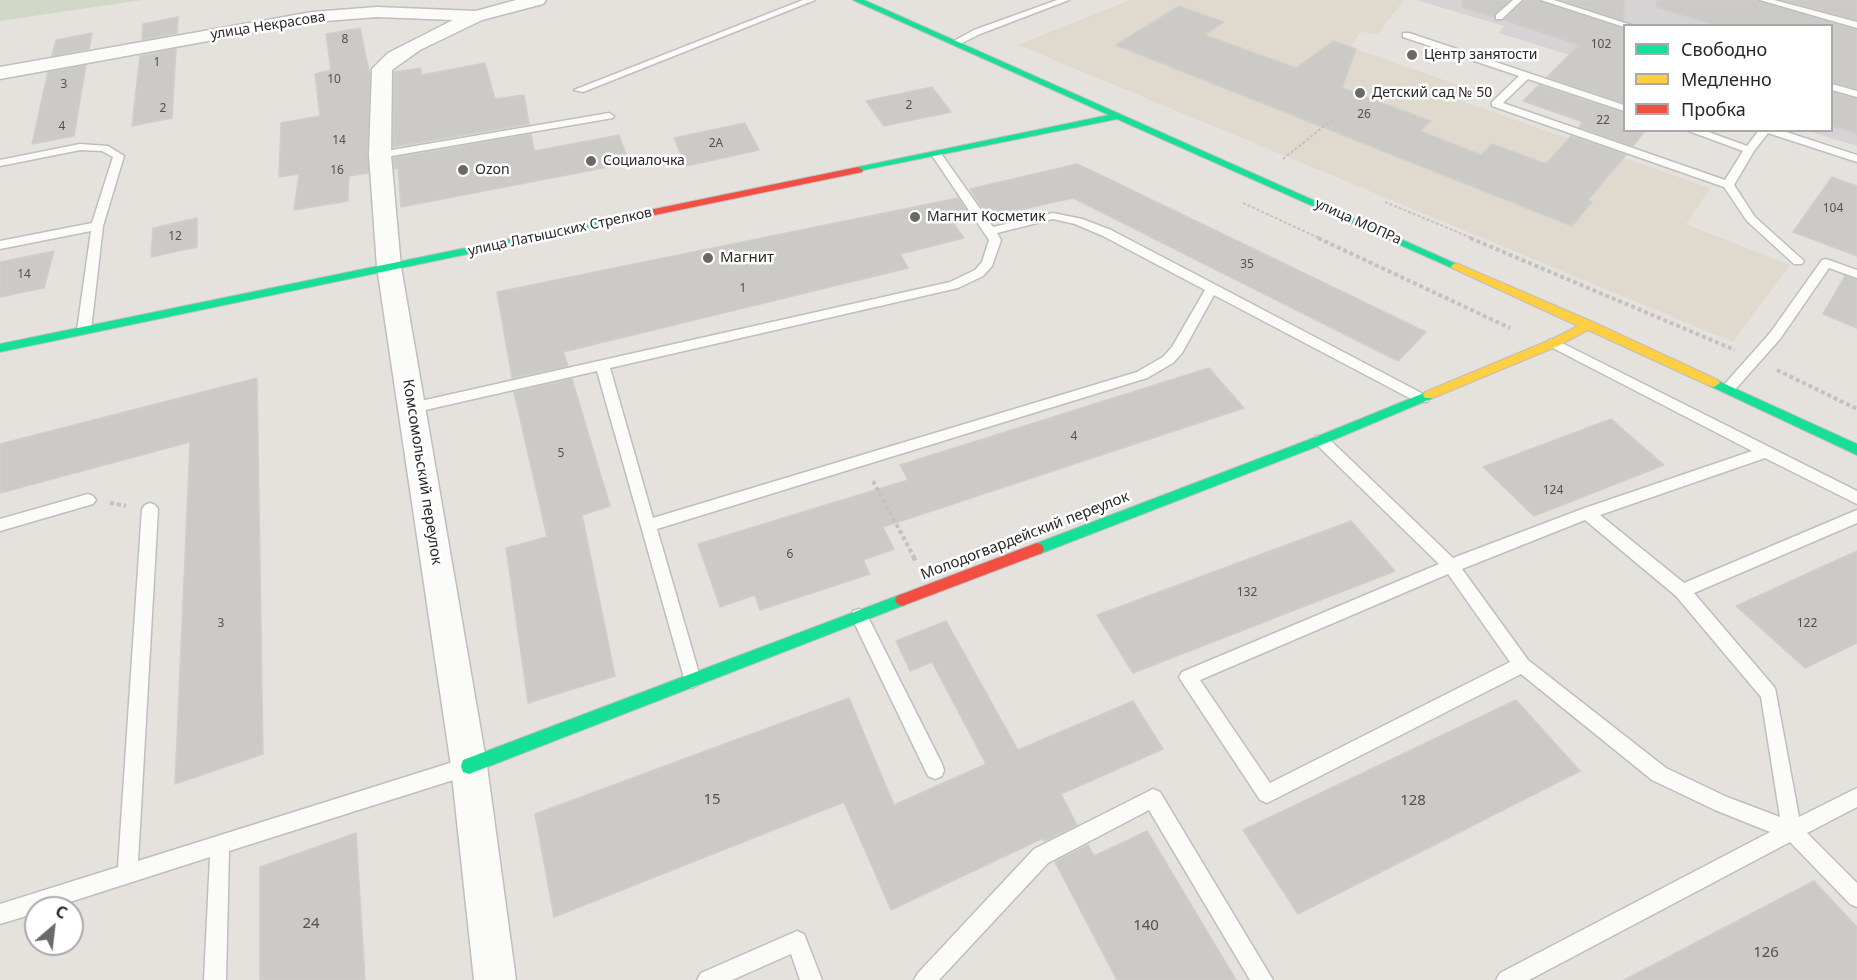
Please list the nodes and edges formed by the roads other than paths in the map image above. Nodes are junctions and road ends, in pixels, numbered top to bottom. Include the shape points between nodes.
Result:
1 (537, 0) edge
2 (811, 0) edge
3 (857, 0) edge
4 (1065, 0) edge
5 (1518, 0) edge
6 (1545, 0) edge
7 (1764, 0) edge
8 (476, 16) junction
9 (1499, 17) dead end
10 (1623, 24) edge
11 (1857, 25) edge
12 (1406, 34) dead end
13 (955, 43) junction
14 (0, 73) edge
15 (1526, 75) junction
16 (1833, 87) edge
17 (579, 90) dead end
18 (1857, 94) edge
19 (1623, 108) edge
20 (609, 116) dead end
21 (1119, 116) junction
22 (1697, 132) edge
23 (1765, 132) edge
24 (1773, 132) edge
25 (1749, 150) junction
26 (936, 154) junction
27 (380, 156) junction
28 (1857, 159) edge
29 (0, 163) edge
30 (1728, 185) junction
31 (97, 226) junction
32 (990, 231) junction
33 (0, 245) edge
34 (1798, 261) dead end
35 (389, 267) junction
36 (1857, 274) edge
37 (1212, 288) junction
38 (1589, 325) junction
39 (84, 330) junction
40 (1554, 343) junction
41 (0, 348) edge
42 (602, 364) junction
43 (1728, 389) junction
44 (1422, 399) junction
45 (412, 408) junction
46 (1321, 440) junction
47 (1857, 450) edge
48 (1768, 451) junction
49 (1857, 498) edge
50 (88, 500) road end
51 (150, 510) road end
52 (1587, 513) junction
53 (1857, 516) edge
54 (0, 525) edge
55 (648, 526) junction
56 (1451, 566) junction
57 (1682, 591) junction
58 (859, 616) junction
59 (1522, 665) junction
60 (692, 680) junction
61 (469, 766) junction
62 (935, 770) dead end
63 (1857, 797) edge
64 (1792, 831) junction
65 (220, 844) junction
66 (127, 874) junction
67 (1857, 897) edge
68 (0, 914) edge
69 (215, 980) edge
70 (495, 980) edge
71 (708, 980) edge
72 (811, 980) edge
73 (925, 980) edge
74 (1262, 980) edge
75 (1507, 980) edge

1 - 8 street, улица Некрасова
2 - 17 lane
3 - 13 street, улица МОПРа
4 - 13 lane
5 - 9 lane
6 - 10 lane
7 - 11 lane
8 - 14 street, улица Некрасова via 377,12 312,17
8 - 27 street, Комсомольский переулок via 413,46 382,69
12 - 15 lane
13 - 21 street, улица МОПРа
15 - 19 lane
15 - 30 lane via 1496,104
16 - 18 lane
20 - 27 lane
21 - 26 street, улица Латышских Стрелков
21 - 38 street, улица МОПРа
22 - 25 lane
23 - 25 lane
24 - 28 lane
25 - 30 lane
26 - 32 lane
26 - 35 street, улица Латышских Стрелков
27 - 35 street, Комсомольский переулок
29 - 31 lane via 80,147 104,148 119,156
30 - 34 lane via 1751,219
31 - 33 lane
31 - 39 lane
32 - 37 lane via 1053,216 1078,221
32 - 42 lane via 994,240 988,263 979,273 954,285
35 - 39 street, улица Латышских Стрелков
35 - 45 street, Комсомольский переулок
36 - 43 lane via 1826,262 1775,336
37 - 44 lane
37 - 55 lane via 1177,350 1157,368 1123,382
38 - 40 street, Молодогвардейский переулок
38 - 43 street, улица МОПРа
39 - 41 street, улица Латышских Стрелков
40 - 44 street, Молодогвардейский переулок
40 - 48 lane
42 - 45 lane
42 - 55 lane
43 - 47 street, улица МОПРа
44 - 46 street, Молодогвардейский переулок
45 - 61 street, Комсомольский переулок
46 - 56 lane
46 - 58 street, Молодогвардейский переулок
48 - 49 lane
48 - 52 lane
50 - 54 lane
51 - 66 lane
52 - 56 lane
52 - 57 lane
53 - 57 lane
55 - 60 lane
56 - 59 lane
56 - 59 lane via 1188,677 1266,794
57 - 64 lane via 1769,694
58 - 60 street, Молодогвардейский переулок
58 - 62 lane
59 - 64 lane via 1659,774
60 - 61 street, Молодогвардейский переулок
61 - 65 lane
61 - 70 street, Комсомольский переулок
63 - 64 lane
64 - 67 lane
64 - 75 lane
65 - 66 lane
65 - 69 lane
66 - 68 lane
71 - 72 lane via 797,940
73 - 74 lane via 1041,856 1153,798

